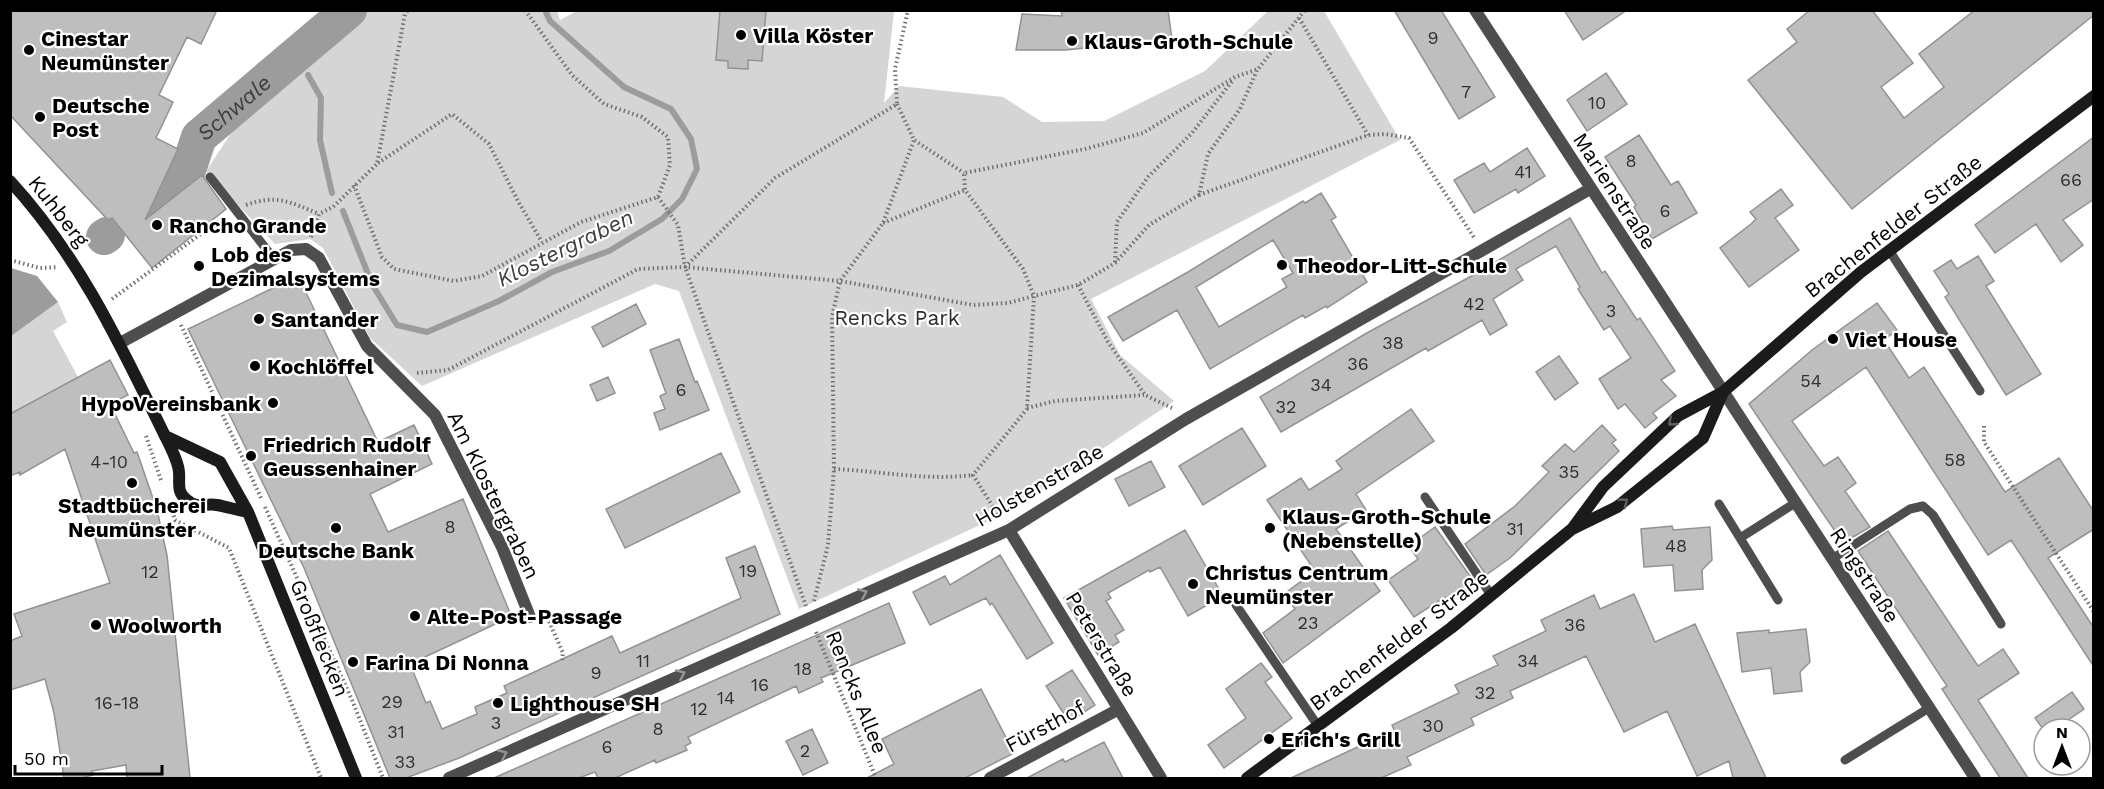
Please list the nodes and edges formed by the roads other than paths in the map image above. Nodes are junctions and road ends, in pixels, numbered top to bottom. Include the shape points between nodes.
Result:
1 (1475, 10) edge
2 (2094, 96) edge
3 (210, 177) dead end
4 (10, 182) edge
5 (1590, 189) junction
6 (1889, 250) junction
7 (274, 259) junction
8 (120, 343) junction
9 (1723, 392) junction
10 (1980, 392) dead end
11 (165, 436) junction
12 (202, 455) junction
13 (179, 471) junction
14 (229, 480) junction
15 (1425, 497) dead end
16 (1795, 503) junction
17 (214, 504) junction
18 (1719, 504) dead end
19 (248, 512) junction
20 (1572, 529) junction
21 (1009, 530) junction
22 (1740, 538) junction
23 (1832, 559) junction
24 (1491, 595) junction
25 (1778, 600) dead end
26 (1236, 605) dead end
27 (530, 617) road end
28 (2001, 624) dead end
29 (1929, 708) junction
30 (1119, 709) junction
31 (1318, 726) junction
32 (1845, 760) dead end
33 (356, 778) edge
34 (449, 778) edge
35 (990, 778) edge
36 (1161, 778) edge
37 (1247, 778) edge
38 (1975, 778) edge

1 - 5 street, Marienstraße
2 - 6 street, Brachenfelder Straße
3 - 7 lane
4 - 8 street, Kuhberg via 36,209 77,266
5 - 9 street, Marienstraße
5 - 21 street, Holstenstraße via 1186,419
6 - 9 street, Brachenfelder Straße
6 - 10 lane
7 - 8 street
7 - 27 street, Am Klostergraben via 291,250 306,249 319,258 367,346 435,416 498,538
8 - 11 street
9 - 16 street, Ringstraße
9 -> 20 street, Brachenfelder Straße via 1678,416 1603,487
20 -> 9 street, Brachenfelder Straße via 1617,507 1703,438
11 - 12 street, Großflecken
11 - 13 street
12 - 13 street via 193,457
12 - 14 street, Großflecken via 220,462
13 - 17 street via 177,481 185,499 194,505
14 - 17 street via 222,498
14 - 19 street, Großflecken
15 - 24 lane
16 - 22 lane
16 - 23 street, Ringstraße
17 - 19 street
18 - 22 lane
19 - 33 street, Großflecken
20 - 24 street, Brachenfelder Straße
21 - 30 street, Peterstraße
34 -> 21 street, Holstenstraße
22 - 25 lane
23 - 28 lane via 1910,508 1923,506 1933,515
23 - 29 street, Ringstraße
24 - 31 street, Brachenfelder Straße
26 - 31 lane
29 - 32 lane
29 - 38 street, Ringstraße
30 - 35 street, Fürsthof
30 - 36 street, Peterstraße
31 - 37 street, Brachenfelder Straße

